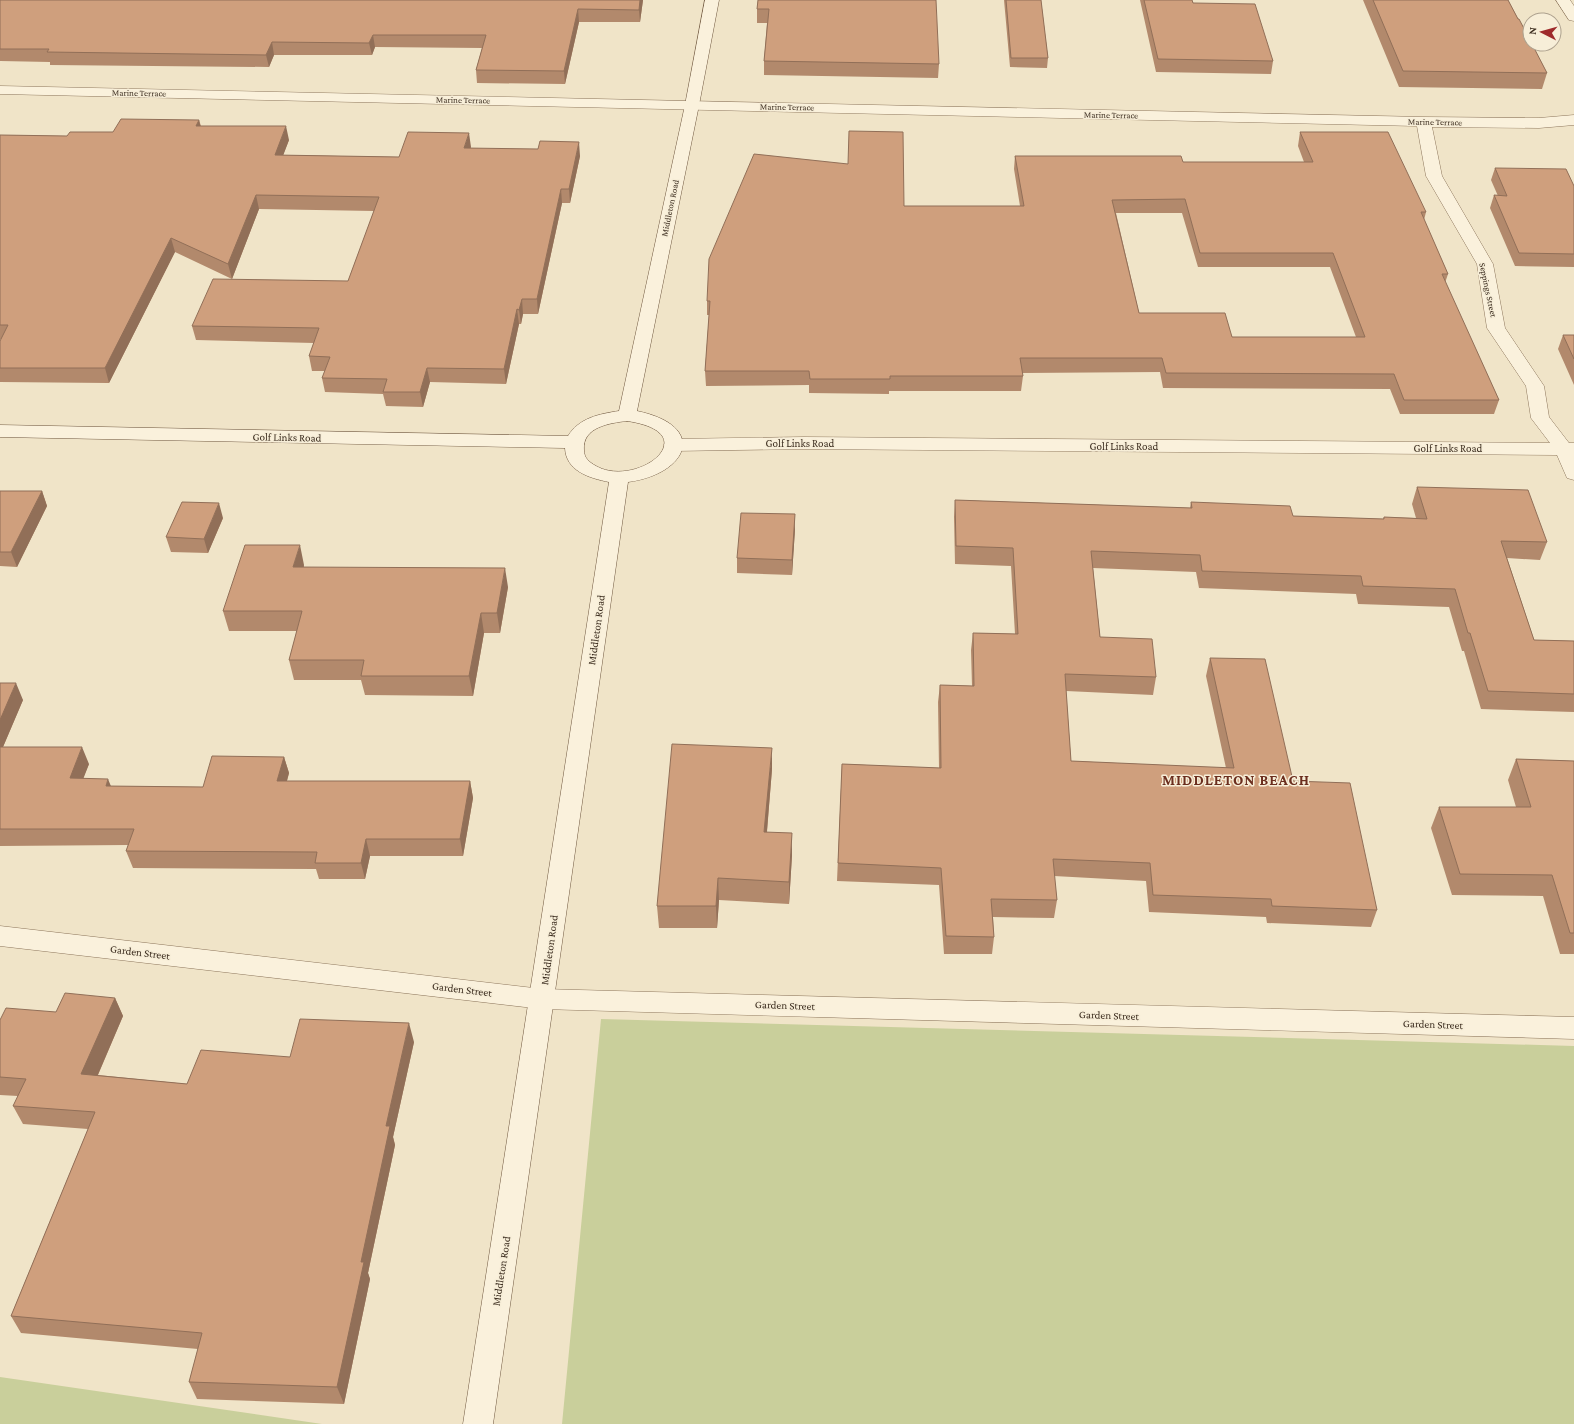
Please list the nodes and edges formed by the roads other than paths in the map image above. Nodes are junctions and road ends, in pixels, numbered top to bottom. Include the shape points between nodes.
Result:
1 (712, 0) edge
2 (1563, 0) edge
3 (1574, 17) edge
4 (0, 90) edge
5 (692, 105) junction
6 (1574, 120) edge
7 (1424, 122) junction
8 (627, 415) junction
9 (0, 431) edge
10 (574, 442) junction
11 (673, 445) junction
12 (1569, 449) edge
13 (1574, 474) edge
14 (619, 477) junction
15 (0, 936) edge
16 (542, 998) junction
17 (1574, 1028) edge
18 (478, 1424) edge

1 - 5 street, Middleton Road
2 - 3 street
4 - 5 street, Marine Terrace
5 - 7 street, Marine Terrace
5 - 8 street, Middleton Road
6 - 7 street, Marine Terrace via 1539,123
7 - 12 street, Seppings Street via 1434,176 1485,264 1496,328 1535,386 1540,418
8 - 10 street via 609,417 592,423 580,432
8 - 11 street via 660,424 670,433
9 - 10 street, Golf Links Road
10 - 14 street via 574,455 583,466 598,474
11 - 12 street, Golf Links Road via 804,443
11 - 14 street via 666,461 657,468 646,473
12 - 13 street, Seppings Street
14 - 16 street, Middleton Road
15 - 16 street, Garden Street
16 - 17 street, Garden Street
16 - 18 street, Middleton Road

